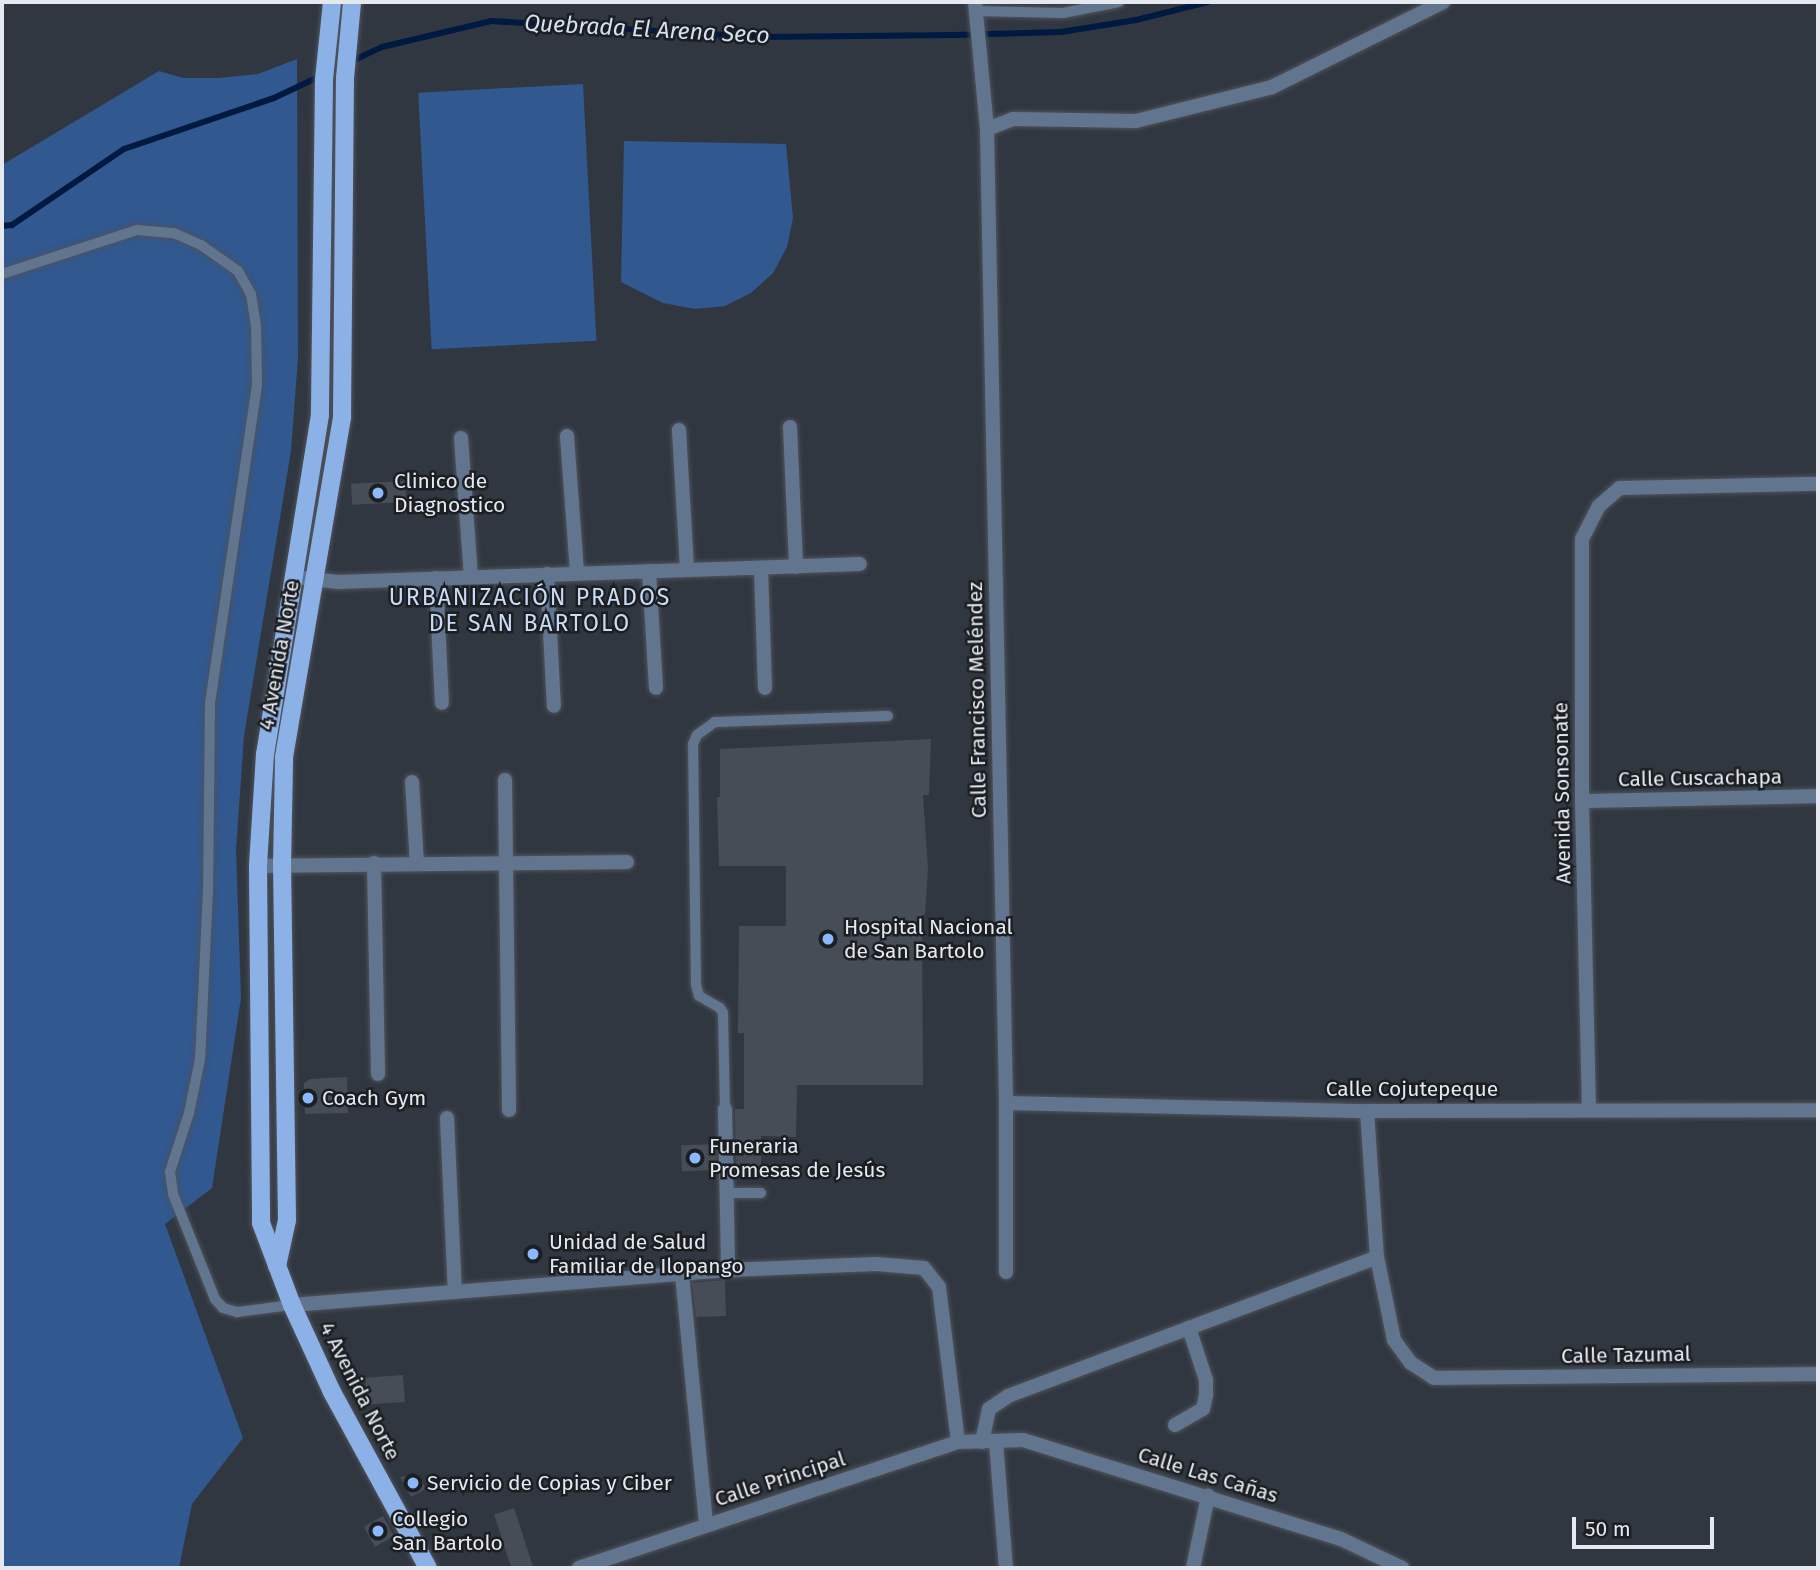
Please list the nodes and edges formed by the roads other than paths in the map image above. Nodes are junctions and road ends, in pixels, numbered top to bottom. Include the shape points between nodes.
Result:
1 (332, 2) edge
2 (352, 2) edge
3 (1119, 2) edge
4 (1443, 2) edge
5 (975, 11) edge
6 (987, 128) junction
7 (2, 274) edge
8 (790, 427) dead end
9 (679, 430) dead end
10 (567, 436) dead end
11 (461, 438) dead end
12 (1818, 484) edge
13 (859, 564) dead end
14 (796, 567) junction
15 (761, 568) junction
16 (687, 570) junction
17 (649, 571) junction
18 (577, 573) junction
19 (547, 574) junction
20 (471, 576) junction
21 (294, 577) junction
22 (436, 578) junction
23 (315, 581) junction
24 (656, 688) dead end
25 (765, 688) dead end
26 (442, 703) dead end
27 (554, 706) dead end
28 (888, 716) dead end
29 (505, 780) dead end
30 (412, 782) dead end
31 (1818, 796) edge
32 (1581, 801) junction
33 (627, 862) dead end
34 (374, 863) junction
35 (416, 863) junction
36 (508, 863) junction
37 (258, 866) junction
38 (282, 866) junction
39 (378, 1074) dead end
40 (1006, 1103) junction
41 (725, 1109) joint
42 (509, 1110) dead end
43 (1818, 1110) edge
44 (1367, 1111) junction
45 (1589, 1111) junction
46 (447, 1118) dead end
47 (761, 1192) dead end
48 (726, 1193) junction
49 (1377, 1257) junction
50 (277, 1269) junction
51 (728, 1270) junction
52 (1006, 1272) dead end
53 (682, 1274) junction
54 (455, 1292) junction
55 (292, 1306) junction
56 (1189, 1328) junction
57 (1818, 1374) edge
58 (1175, 1425) dead end
59 (958, 1442) junction
60 (989, 1442) junction
61 (1208, 1496) junction
62 (706, 1525) junction
63 (428, 1568) edge
64 (579, 1568) edge
65 (1006, 1568) edge
66 (1193, 1568) edge
67 (1402, 1568) edge

1 - 21 main road, 4 Avenida Norte via 324,80 320,415
2 - 23 main road, 4 Avenida Norte via 345,78 342,417
3 - 5 lane via 1063,13
4 - 6 street via 1272,87 1136,121 1013,119
5 - 6 street, Calle Francisco Meléndez
6 - 40 street, Calle Francisco Meléndez
7 - 55 lane via 137,230 150,231 174,233 201,245 238,271 251,294 257,385 210,704 200,1059 170,1172 173,1194 215,1299 223,1308 237,1312
8 - 14 street
9 - 16 street
10 - 18 street
11 - 20 street
12 - 32 street, Avenida Sonsonate via 1620,488 1599,506 1582,539
13 - 14 street
14 - 15 street
15 - 16 street
15 - 25 street
16 - 17 street
17 - 18 street
17 - 24 street
18 - 19 street
19 - 20 street
19 - 27 street
20 - 22 street
21 - 23 street
21 - 37 main road, 4 Avenida Norte via 265,754
22 - 23 street
22 - 26 street
23 - 38 main road, 4 Avenida Norte via 284,757
28 - 41 lane via 715,722 697,735 691,753 696,985 699,996 723,1013
29 - 36 street
30 - 35 street
31 - 32 street, Calle Cuscachapa
32 - 45 street, Avenida Sonsonate
33 - 36 street
34 - 35 street
34 - 38 street
34 - 39 street
35 - 36 street
36 - 42 street
37 - 38 street
37 - 50 main road, 4 Avenida Norte via 261,1223
38 - 50 main road, 4 Avenida Norte via 287,1220
40 - 44 street, Calle Cojutepeque
40 - 52 street, Calle Francisco Meléndez
41 - 48 street
43 - 45 street, Calle Cojutepeque
44 - 45 street, Calle Cojutepeque
44 - 49 street
46 - 54 street
47 - 48 lane
48 - 51 street
49 - 56 street
49 - 57 street, Calle Tazumal via 1394,1340 1411,1363 1434,1378
50 - 55 main road, 4 Avenida Norte
51 - 53 street
51 - 59 street via 876,1264 925,1268 939,1287
53 - 54 street
53 - 62 street
54 - 55 street
55 - 63 main road, 4 Avenida Norte via 332,1392
56 - 58 street via 1206,1380 1206,1395 1203,1409
56 - 60 street via 1008,1396 989,1409
59 - 60 street, Calle Principal
59 - 62 street, Calle Principal
60 - 61 street, Calle Las Cañas via 1023,1440
60 - 65 street
61 - 66 street
61 - 67 street, Calle Las Cañas via 1340,1539
62 - 64 street, Calle Principal

